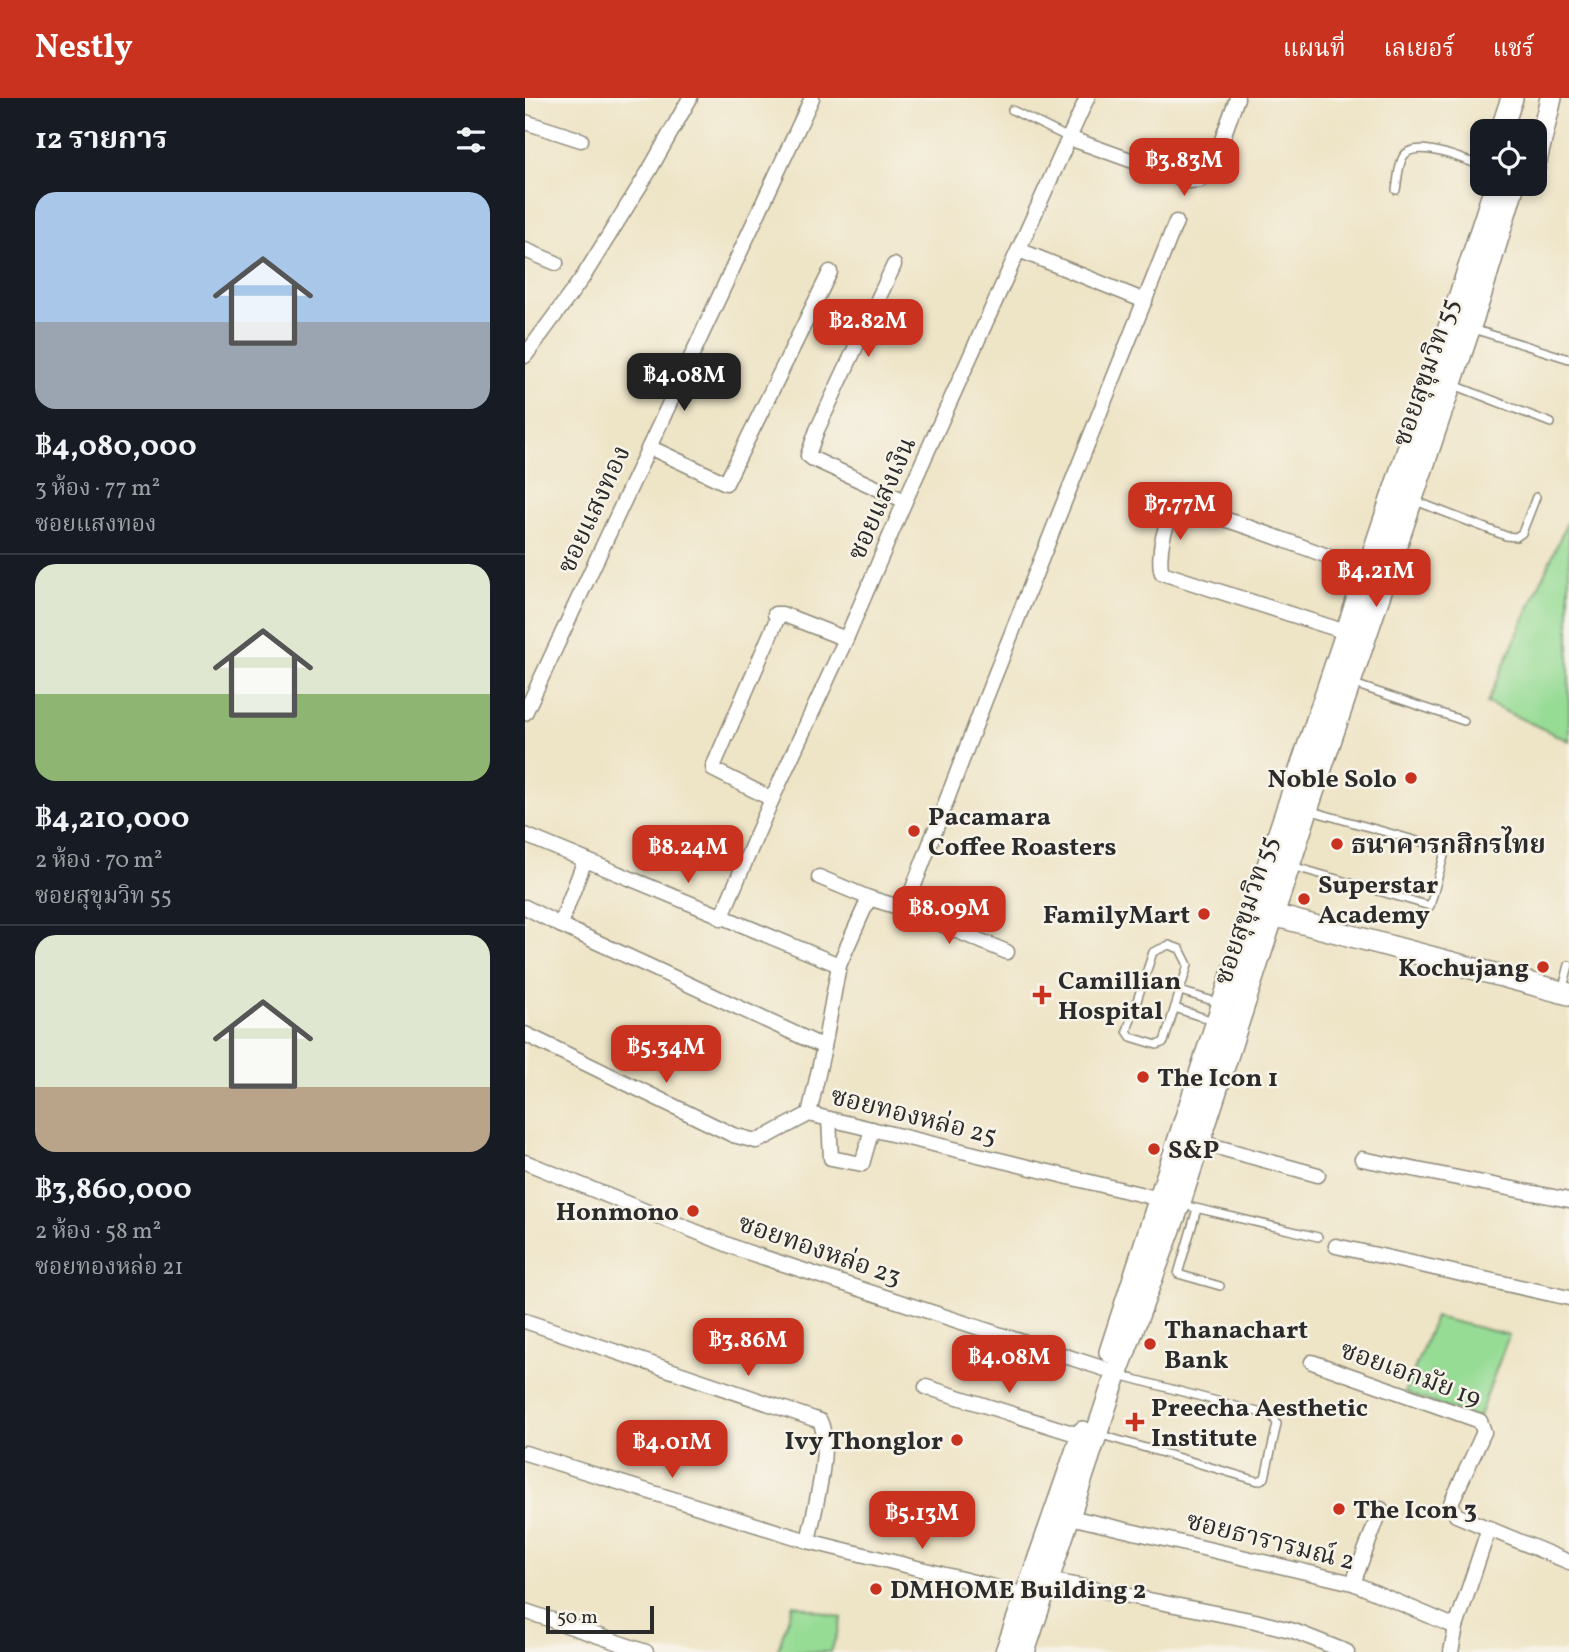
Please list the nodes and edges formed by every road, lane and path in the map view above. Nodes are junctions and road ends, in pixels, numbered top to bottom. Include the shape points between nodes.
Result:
1 (690, 98) edge
2 (812, 98) edge
3 (1087, 98) edge
4 (1237, 98) edge
5 (1530, 106) edge
6 (1012, 110) dead end
7 (1515, 119) edge
8 (525, 122) edge
9 (1069, 138) junction
10 (581, 140) dead end
11 (1470, 162) edge
12 (1396, 190) dead end
13 (1480, 196) edge
14 (1493, 196) edge
15 (1509, 196) edge
16 (1524, 196) edge
17 (1176, 222) dead end
18 (525, 250) edge
19 (1019, 250) junction
20 (556, 263) dead end
21 (894, 265) dead end
22 (830, 272) dead end
23 (1469, 297) junction
24 (1145, 302) junction
25 (1469, 328) junction
26 (525, 356) edge
27 (1569, 359) edge
28 (1450, 384) junction
29 (1551, 423) dead end
30 (649, 447) junction
31 (1536, 497) dead end
32 (1411, 499) junction
33 (905, 501) junction
34 (1367, 570) junction
35 (1346, 632) junction
36 (846, 639) junction
37 (1350, 683) junction
38 (525, 713) edge
39 (1464, 721) dead end
40 (772, 799) junction
41 (1307, 810) junction
42 (525, 835) edge
43 (585, 860) junction
44 (1289, 865) junction
45 (819, 877) dead end
46 (869, 898) junction
47 (525, 906) edge
48 (905, 909) junction
49 (1273, 915) junction
50 (721, 918) junction
51 (560, 925) junction
52 (1007, 952) dead end
53 (839, 965) junction
54 (1569, 965) edge
55 (1180, 991) junction
56 (1566, 993) edge
57 (1175, 1008) junction
58 (1229, 1017) junction
59 (525, 1034) edge
60 (824, 1046) junction
61 (809, 1114) junction
62 (829, 1119) junction
63 (872, 1129) junction
64 (1199, 1142) junction
65 (1362, 1159) dead end
66 (525, 1162) edge
67 (1318, 1175) dead end
68 (1569, 1200) edge
69 (1179, 1204) junction
70 (1318, 1237) dead end
71 (1336, 1246) dead end
72 (1220, 1286) dead end
73 (1569, 1298) edge
74 (525, 1321) edge
75 (1312, 1363) dead end
76 (1111, 1372) junction
77 (926, 1387) dead end
78 (1090, 1435) junction
79 (525, 1453) edge
80 (1381, 1509) dead end
81 (1063, 1515) junction
82 (1489, 1528) junction
83 (809, 1541) junction
84 (1569, 1562) edge
85 (1353, 1583) junction
86 (1039, 1591) junction
87 (525, 1611) edge
88 (1455, 1627) junction
89 (646, 1652) edge
90 (1006, 1652) edge
91 (1024, 1652) edge
92 (1347, 1652) edge
93 (1451, 1652) edge

1 - 26 street via 583,277
2 - 30 street, ซอยแสงทอง
3 - 9 street, ซอยแสงเงิน
4 - 9 street via 1210,173 1200,180 1189,181
5 - 7 main road
6 - 9 lane
8 - 10 street
9 - 19 street, ซอยแสงเงิน
11 - 12 lane via 1428,149 1406,152
13 - 23 main road via 1460,260
14 - 23 main road, ซอยสุขุมวิท 55
15 - 23 main road, ซอยสุขุมวิท 55
16 - 23 main road via 1498,274
17 - 24 street
18 - 20 street
19 - 24 street
19 - 33 street, ซอยแสงเงิน
21 - 33 street via 808,455
22 - 30 street via 726,483
23 - 25 main road, ซอยสุขุมวิท 55
23 - 34 main road, ซอยสุขุมวิท 55
24 - 48 street
25 - 27 lane
25 - 28 main road, ซอยสุขุมวิท 55
28 - 29 lane
28 - 32 main road, ซอยสุขุมวิท 55
30 - 38 street, ซอยแสงทอง
31 - 32 lane via 1522,533 1516,537
32 - 37 main road, ซอยสุขุมวิท 55
33 - 36 street, ซอยแสงเงิน
34 - 35 main road, ซอยสุขุมวิท 55
34 - 35 street via 1183,509 1164,533 1162,573
35 - 58 main road, ซอยสุขุมวิท 55
36 - 40 street, ซอยแสงเงิน
36 - 40 street via 775,614 777,619 713,767
37 - 39 lane
37 - 41 main road, ซอยสุขุมวิท 55
40 - 50 street, ซอยแสงเงิน
41 - 44 main road, ซอยสุขุมวิท 55
41 - 44 lane via 1446,849 1430,906
42 - 43 street
43 - 50 street
43 - 51 street
44 - 49 main road, ซอยสุขุมวิท 55
45 - 46 street
46 - 48 street
46 - 53 street, ซอยทองหล่อ 25
47 - 51 street
48 - 52 street
49 - 56 main road
49 - 58 main road, ซอยสุขุมวิท 55
50 - 53 street
51 - 60 street
53 - 60 street, ซอยทองหล่อ 25
54 - 56 lane
55 - 57 lane
55 - 57 lane via 1187,959 1175,946 1157,949 1128,1034 1157,1045 1164,1042
55 - 58 lane
57 - 58 lane
58 - 64 main road, ซอยสุขุมวิท 55
58 - 69 main road, ซอยสุขุมวิท 55
59 - 61 street via 741,1138 762,1139
60 - 61 street, ซอยทองหล่อ 25
61 - 62 street, ซอยทองหล่อ 25
62 - 63 street, ซอยทองหล่อ 25
62 - 63 street via 831,1158 862,1164
63 - 69 street, ซอยทองหล่อ 25
64 - 67 street
64 - 69 main road, ซอยสุขุมวิท 55
65 - 68 street
66 - 76 street, ซอยทองหล่อ 23 via 741,1250
69 - 70 lane
69 - 72 lane via 1178,1274
69 - 76 main road, ซอยสุขุมวิท 55
71 - 73 street
74 - 83 street via 820,1421 823,1463
75 - 82 street, ซอยเอกมัย 19 via 1480,1421 1484,1433 1451,1503 1455,1515
76 - 78 main road, ซอยสุขุมวิท 55
76 - 78 lane via 1273,1416 1277,1424 1265,1478 1258,1481
77 - 78 street
78 - 81 main road, ซอยสุขุมวิท 55
79 - 83 street
80 - 85 street
81 - 85 street, ซอยธารารมณ์ 2
81 - 86 main road, ซอยสุขุมวิท 55
82 - 84 street, ซอยเอกมัย 19
82 - 88 street
83 - 86 street
85 - 88 street, ซอยธารารมณ์ 2
86 - 90 main road, ซอยสุขุมวิท 55
86 - 91 main road, ซอยสุขุมวิท 55
86 - 92 street via 1255,1621
87 - 89 street
88 - 93 street

